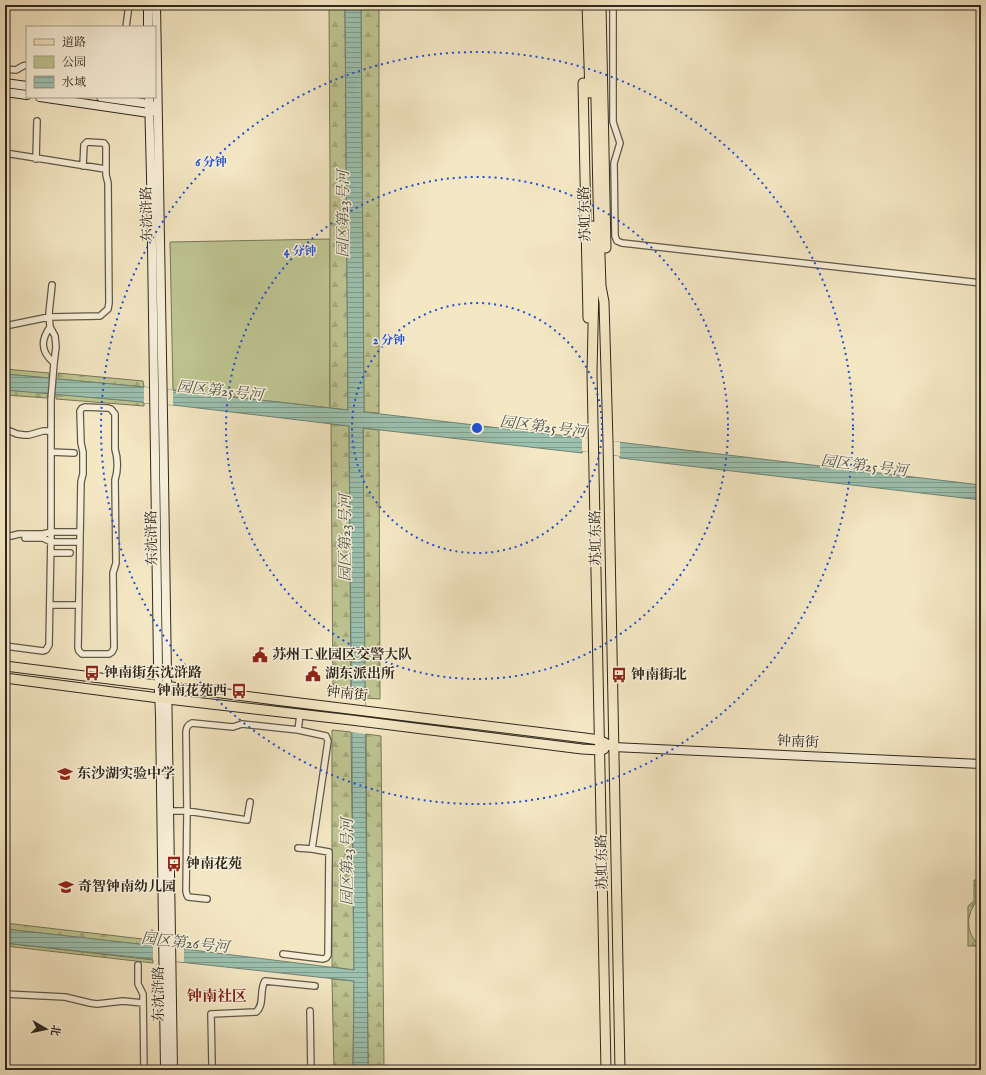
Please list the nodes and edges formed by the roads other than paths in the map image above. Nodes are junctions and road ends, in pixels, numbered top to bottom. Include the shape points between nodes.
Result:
1 (129, 5) edge
2 (148, 5) edge
3 (156, 5) edge
4 (582, 5) edge
5 (588, 5) edge
6 (594, 5) edge
7 (601, 5) edge
8 (613, 5) edge
9 (126, 26) edge
10 (148, 26) edge
11 (592, 56) junction
12 (26, 65) edge
13 (5, 69) edge
14 (5, 83) edge
15 (26, 86) edge
16 (5, 92) edge
17 (26, 95) edge
18 (47, 98) edge
19 (117, 98) edge
20 (149, 100) edge
21 (158, 107) junction
22 (149, 113) junction
23 (37, 121) dead end
24 (5, 153) edge
25 (36, 159) junction
26 (83, 166) junction
27 (105, 169) junction
28 (981, 283) edge
29 (52, 285) dead end
30 (604, 302) junction
31 (49, 317) junction
32 (5, 326) edge
33 (50, 327) junction
34 (54, 363) junction
35 (592, 374) junction
36 (158, 389) junction
37 (5, 429) edge
38 (51, 431) junction
39 (51, 452) junction
40 (74, 453) dead end
41 (51, 532) junction
42 (80, 532) junction
43 (8, 536) edge
44 (51, 542) junction
45 (80, 542) junction
46 (51, 553) junction
47 (70, 553) dead end
48 (50, 605) junction
49 (79, 605) junction
50 (5, 646) edge
51 (5, 666) edge
52 (5, 678) edge
53 (163, 686) junction
54 (164, 698) junction
55 (300, 714) junction
56 (298, 730) junction
57 (599, 740) junction
58 (613, 747) junction
59 (599, 750) junction
60 (981, 764) edge
61 (250, 802) dead end
62 (170, 811) junction
63 (187, 811) junction
64 (298, 848) dead end
65 (312, 849) junction
66 (207, 899) dead end
67 (168, 948) junction
68 (283, 954) dead end
69 (168, 961) junction
70 (138, 965) dead end
71 (316, 986) dead end
72 (5, 994) edge
73 (143, 1003) junction
74 (310, 1011) dead end
75 (144, 1070) edge
76 (165, 1070) edge
77 (173, 1070) edge
78 (213, 1070) edge
79 (311, 1070) edge
80 (606, 1070) edge
81 (620, 1070) edge

1 - 9 street
2 - 10 main road
3 - 21 main road, 东沈浒路
4 - 35 main road via 588,350
5 - 11 main road, 苏虹东路
6 - 11 main road, 苏虹东路
7 - 30 main road via 607,287
8 - 28 street via 613,122 620,143 614,163 617,241
11 - 30 main road, 苏虹东路 via 601,286
11 - 35 main road, 苏虹东路
12 - 13 street via 16,70
14 - 15 main road
16 - 17 main road
18 - 22 main road
19 - 20 main road
20 - 21 main road
20 - 22 main road, 东沈浒路
21 - 22 main road
21 - 36 main road, 东沈浒路
22 - 36 main road, 东沈浒路
23 - 25 street
24 - 25 street
25 - 26 street
26 - 27 street
26 - 27 street via 85,143 102,142 106,146
27 - 31 street via 108,183 108,308 100,316
29 - 31 street
30 - 58 main road, 苏虹东路
31 - 32 street
31 - 33 street
33 - 34 street via 56,341
33 - 34 street via 43,345 48,358
34 - 38 street
35 - 57 main road, 苏虹东路
36 - 53 main road, 东沈浒路
37 - 38 street via 24,435
38 - 39 street
39 - 40 street
39 - 41 street
41 - 42 street
41 - 43 street
41 - 44 street
42 - 45 street
42 - 49 street via 83,452 80,411 85,407 108,408 115,414 117,473 116,563 113,573 114,650 111,654 86,655 79,651
43 - 44 street via 43,538
44 - 45 street
44 - 46 street
45 - 49 street
46 - 47 street
46 - 48 street
48 - 49 street
48 - 50 street via 49,645 46,650
51 - 53 main road, 钟南街
52 - 54 main road, 钟南街
53 - 54 main road, 东沈浒路
53 - 57 main road, 钟南街
54 - 55 main road, 钟南街
54 - 62 main road, 东沈浒路
54 - 67 main road, 东沈浒路
55 - 56 street
55 - 59 main road, 钟南街
56 - 63 street via 242,724 189,725 186,728
56 - 65 street via 326,736 328,741
57 - 58 main road, 钟南街
57 - 59 main road, 苏虹东路
58 - 59 main road, 钟南街
58 - 60 main road, 钟南街
58 - 81 main road, 苏虹东路
59 - 80 main road, 苏虹东路
61 - 63 street via 247,820
62 - 63 street
62 - 67 main road, 东沈浒路
63 - 66 street via 187,895
64 - 65 street
65 - 68 street via 329,852 328,955 324,959
67 - 69 main road, 东沈浒路
69 - 76 main road, 东沈浒路
69 - 77 main road, 东沈浒路
70 - 73 street via 138,984 142,991
71 - 78 street via 265,981 260,1008 256,1012 211,1014
72 - 73 street via 66,997 98,1004 123,1001
73 - 75 street
74 - 79 street

